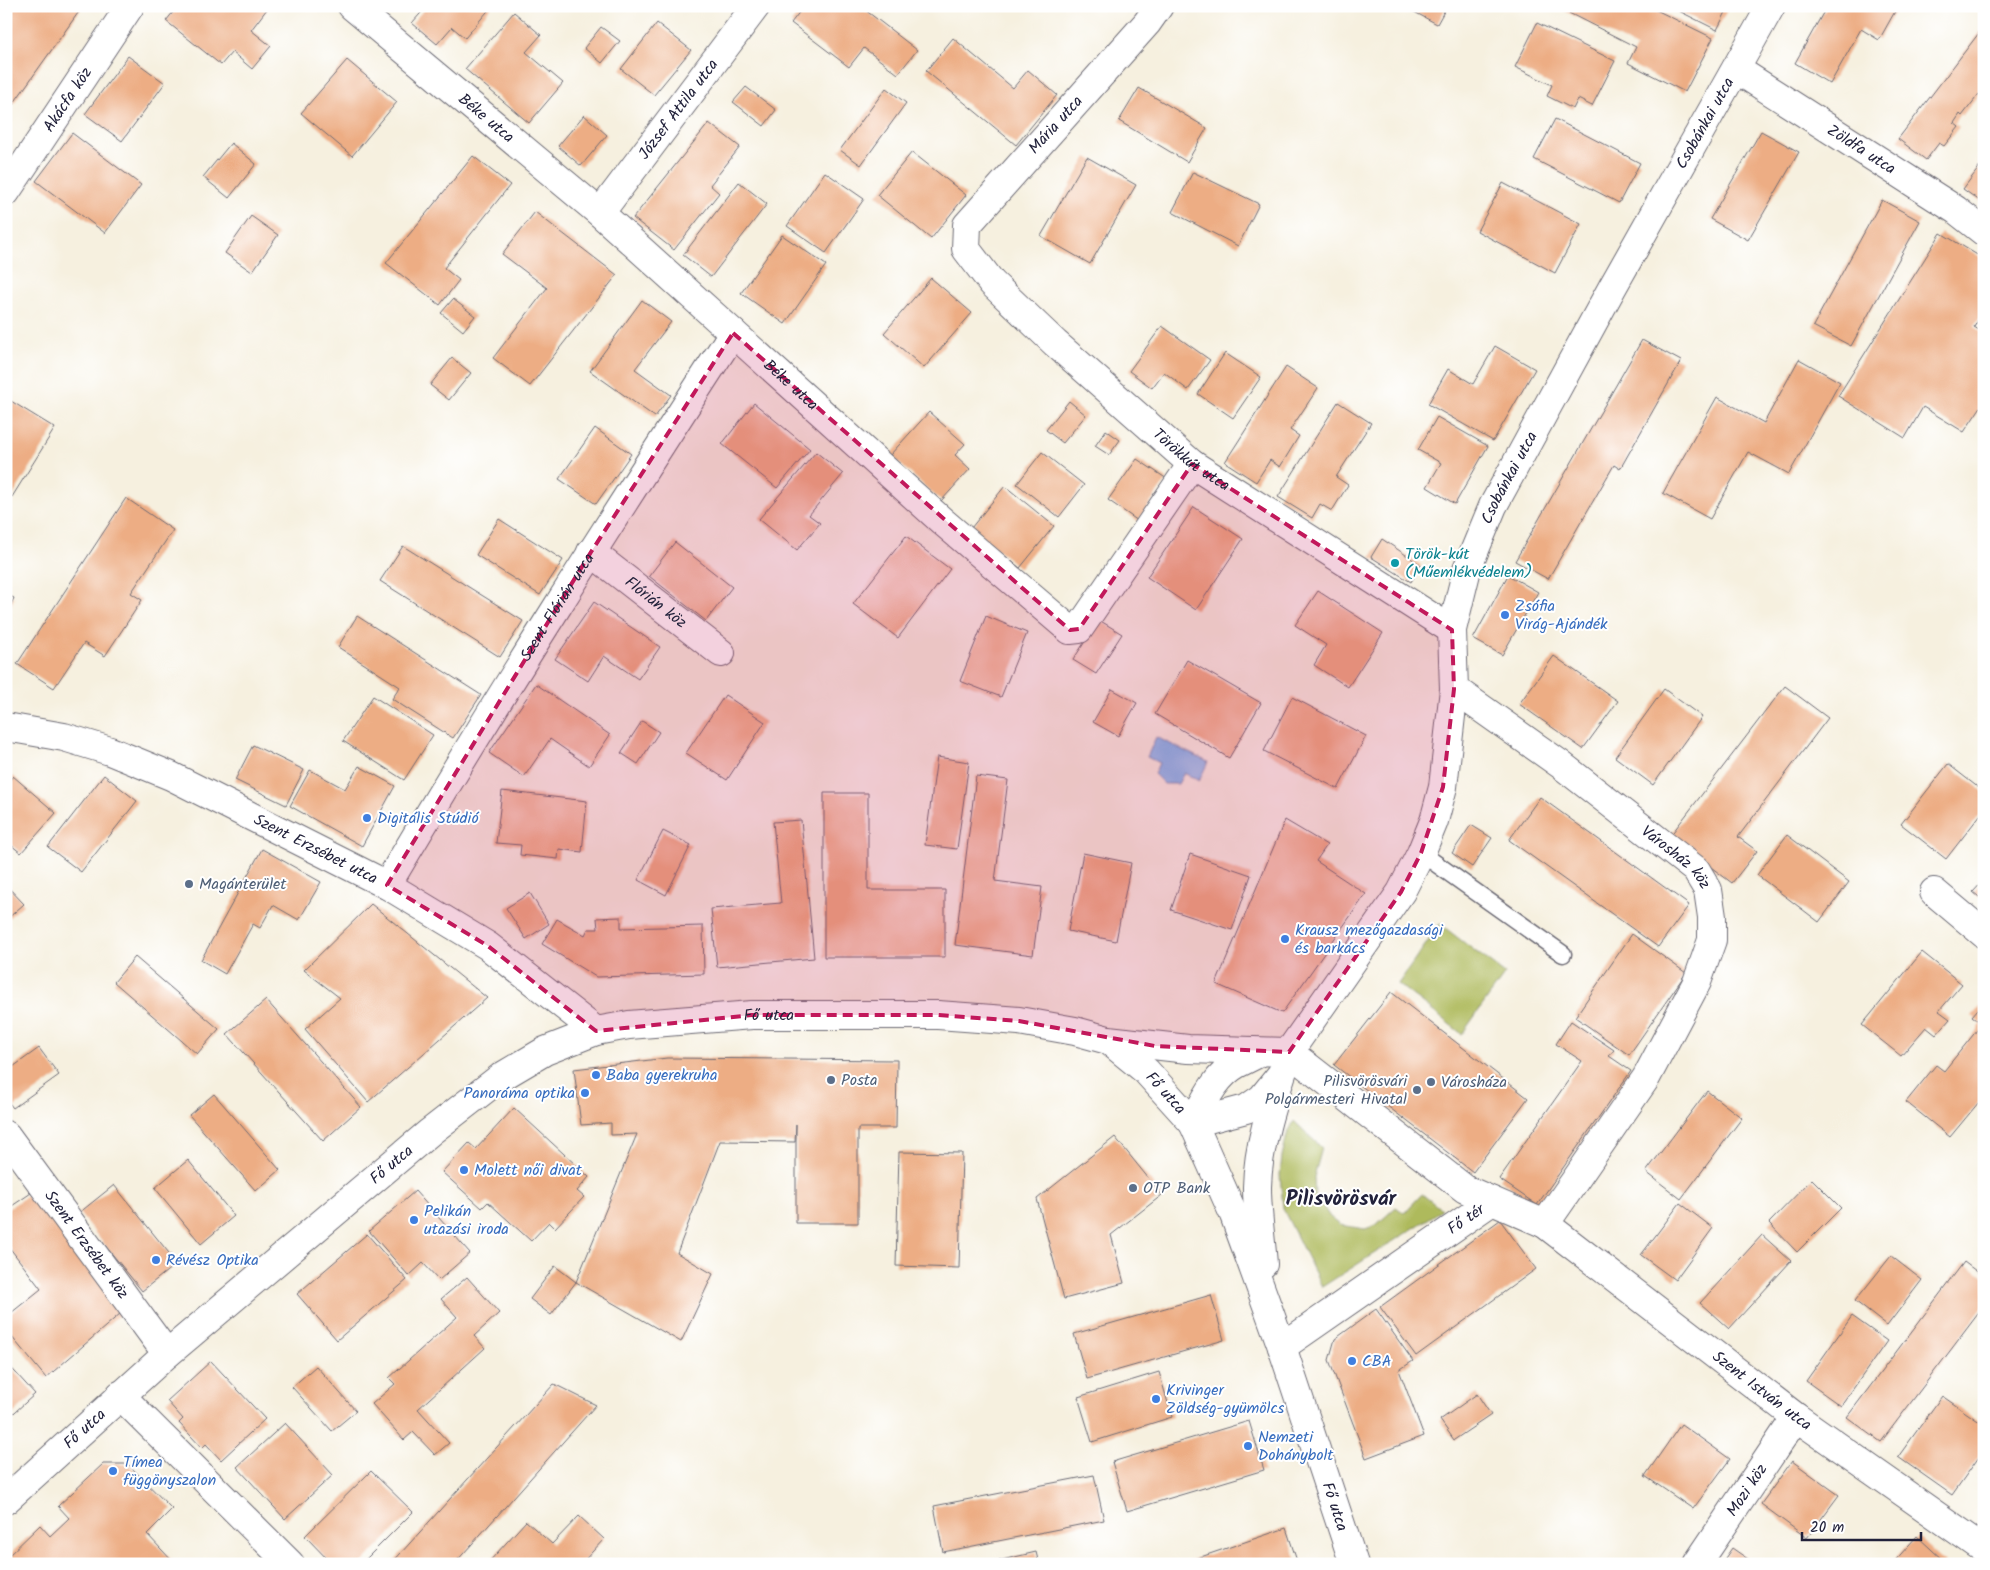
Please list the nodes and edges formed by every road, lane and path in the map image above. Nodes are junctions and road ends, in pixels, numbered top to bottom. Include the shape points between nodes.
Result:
1 (130, 6) edge
2 (352, 6) edge
3 (756, 6) edge
4 (1160, 6) edge
5 (1771, 6) edge
6 (1736, 69) junction
7 (6, 192) edge
8 (600, 213) junction
9 (1984, 232) edge
10 (966, 249) joint
11 (733, 333) junction
12 (1192, 464) junction
13 (591, 552) junction
14 (1452, 630) junction
15 (721, 653) dead end
16 (1454, 689) junction
17 (6, 727) edge
18 (1421, 853) junction
19 (387, 885) junction
20 (1934, 892) dead end
21 (1984, 934) edge
22 (1563, 954) dead end
23 (596, 1030) junction
24 (1108, 1040) junction
25 (1278, 1059) junction
26 (1193, 1123) junction
27 (6, 1135) edge
28 (1492, 1201) junction
29 (1545, 1224) junction
30 (1268, 1308) junction
31 (1282, 1347) junction
32 (167, 1354) junction
33 (120, 1395) junction
34 (1796, 1417) junction
35 (6, 1500) edge
36 (1984, 1549) edge
37 (290, 1564) edge
38 (1354, 1564) edge
39 (1697, 1564) edge

1 - 7 street, Akácfa köz
2 - 8 street, Béke utca
3 - 8 street, József Attila utca
4 - 10 street, Mária utca via 967,225
5 - 6 street, Csobánkai utca
6 - 9 street, Zöldfa utca via 1956,210
6 - 14 street, Csobánkai utca via 1493,506 1467,569
8 - 11 street, Béke utca
10 - 12 street, Törökkút utca via 992,283 1041,330
11 - 12 street, Béke utca via 942,521 1070,630 1079,629
11 - 13 street, Szent Flórián utca
12 - 14 street, Törökkút utca
13 - 15 street, Flórián köz
13 - 19 street, Szent Flórián utca
14 - 16 street, Csobánkai utca
16 - 18 street, Csobánkai utca via 1443,787
16 - 29 street, Városház köz via 1560,764 1676,854 1696,870 1708,890 1712,940 1696,982 1646,1078
17 - 19 street, Szent Erzsébet utca via 64,737 110,751 171,776
18 - 22 lane
18 - 25 street, Csobánkai utca via 1401,892
19 - 23 street, Szent Erzsébet utca via 488,946
20 - 21 street
23 - 24 street, Fő utca via 752,1015 938,1015 1019,1021
23 - 32 street, Fő utca via 545,1051 501,1077 430,1132
24 - 25 street
24 - 26 street, Fő utca via 1146,1071
25 - 26 street via 1235,1065 1218,1081
25 - 26 street via 1262,1098 1246,1109
25 - 28 street, Fő tér via 1465,1189
25 - 30 street via 1257,1186
26 - 30 street, Fő utca via 1234,1215
27 - 32 street, Szent Erzsébet köz
28 - 29 street, Szent István utca
28 - 31 street, Fő tér
29 - 34 street, Szent István utca
30 - 31 street, Fő utca
31 - 38 street, Fő utca
32 - 33 street, Fő utca
33 - 35 street, Fő utca
33 - 37 street
34 - 36 street, Szent István utca
34 - 39 street, Mozi köz

